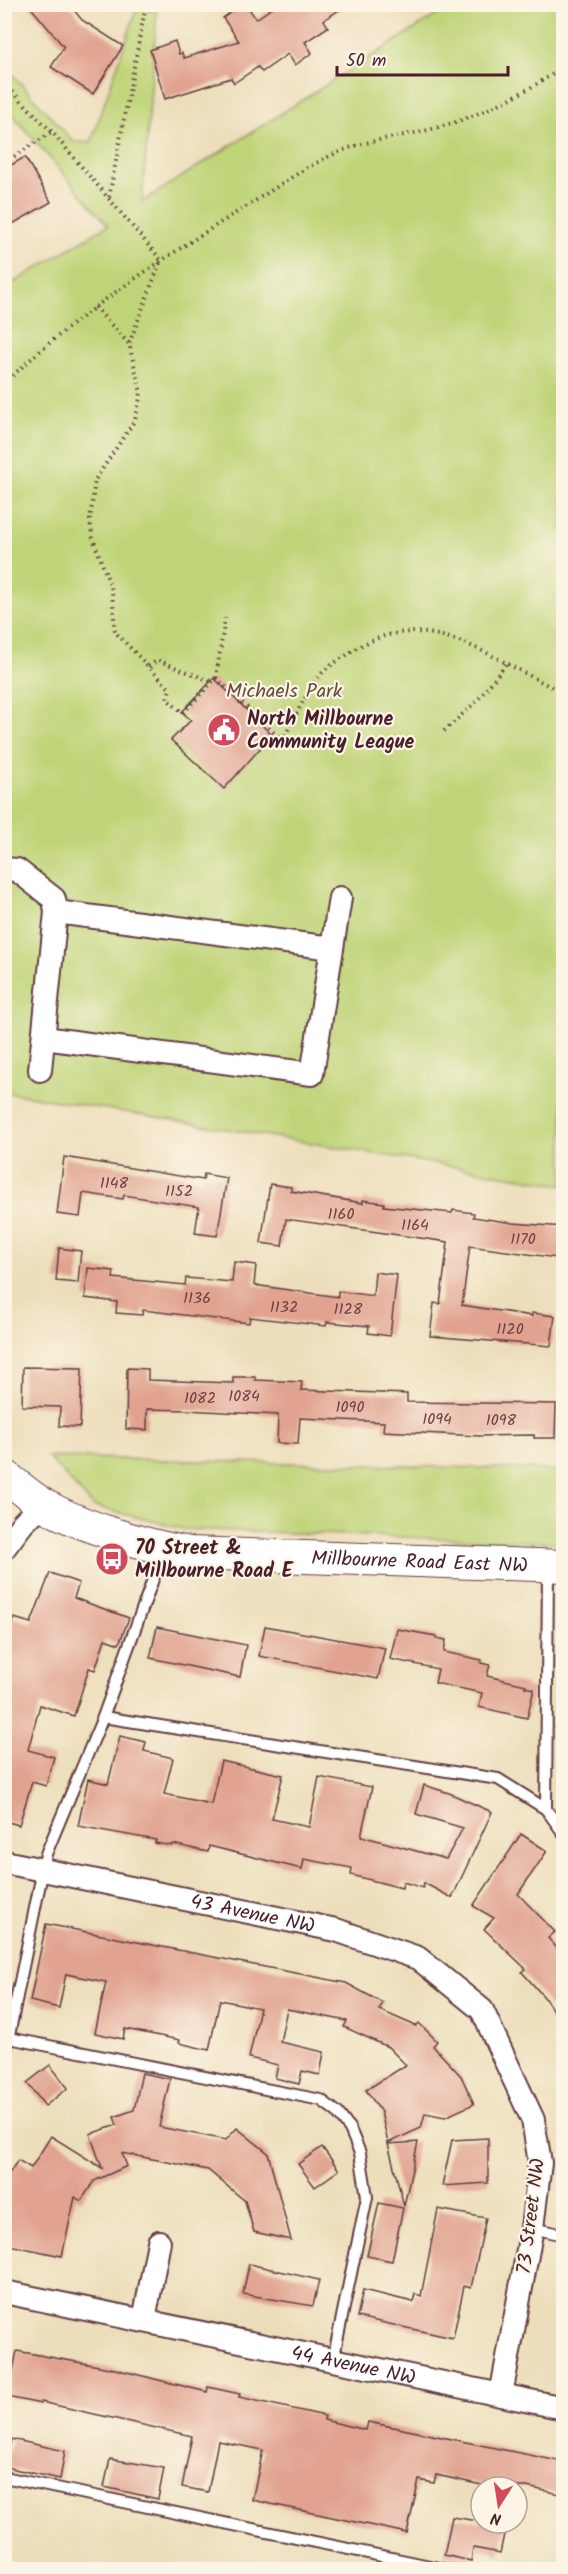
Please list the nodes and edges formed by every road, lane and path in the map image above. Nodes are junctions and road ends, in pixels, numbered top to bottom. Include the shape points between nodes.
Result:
1 (146, 4) edge
2 (564, 67) edge
3 (4, 83) edge
4 (52, 132) junction
5 (4, 163) edge
6 (109, 198) junction
7 (161, 260) junction
8 (95, 307) junction
9 (129, 344) junction
10 (4, 384) edge
11 (225, 618) dead end
12 (506, 664) junction
13 (149, 667) junction
14 (215, 680) junction
15 (564, 693) edge
16 (444, 731) dead end
17 (4, 869) edge
18 (340, 898) dead end
19 (56, 912) junction
20 (332, 948) junction
21 (44, 1038) junction
22 (40, 1070) dead end
23 (4, 1475) edge
24 (42, 1504) junction
25 (4, 1548) edge
26 (164, 1549) junction
27 (556, 1566) edge
28 (103, 1717) junction
29 (546, 1809) junction
30 (564, 1834) edge
31 (4, 1862) edge
32 (41, 1870) junction
33 (482, 2010) joint
34 (9, 2038) junction
35 (4, 2060) edge
36 (532, 2228) junction
37 (564, 2235) edge
38 (159, 2242) dead end
39 (4, 2292) edge
40 (144, 2320) junction
41 (333, 2361) junction
42 (501, 2395) junction
43 (564, 2408) edge
44 (4, 2477) edge
45 (449, 2570) edge

1 - 6 path
2 - 7 path via 490,109 324,158
3 - 4 path
4 - 5 path
4 - 6 path
6 - 7 path
7 - 8 path
7 - 9 path
8 - 9 path
8 - 10 path via 69,325
9 - 13 path via 141,393 135,420 94,480 90,520 111,590 115,632
11 - 14 path
12 - 14 path via 464,640 418,632 365,642 323,672 282,740
12 - 15 path
12 - 16 path via 477,701
13 - 14 path via 157,660
13 - 14 path via 170,689 167,699 183,713
17 - 19 street via 17,870 32,880 54,899
18 - 20 street
19 - 20 street
19 - 21 street
20 - 21 street via 312,1074
21 - 22 street
23 - 24 street, Millbourne Road East NW
24 - 25 street
24 - 26 street, Millbourne Road East NW
26 - 27 street, Millbourne Road East NW
26 - 28 lane
27 - 29 lane
28 - 29 lane via 461,1771 498,1779
28 - 32 lane
29 - 30 lane
31 - 32 street, 43 Avenue NW
32 - 33 street, 43 Avenue NW via 336,1930 418,1958
32 - 34 lane
33 - 36 street, 73 Street NW via 532,2120 540,2163
34 - 35 lane
34 - 41 lane via 321,2100 338,2112 360,2153 367,2197
36 - 37 lane
36 - 42 street, 73 Street NW
38 - 40 street
39 - 40 street, 44 Avenue NW
40 - 41 street, 44 Avenue NW
41 - 42 street, 44 Avenue NW
42 - 43 street, 44 Avenue NW
44 - 45 lane

